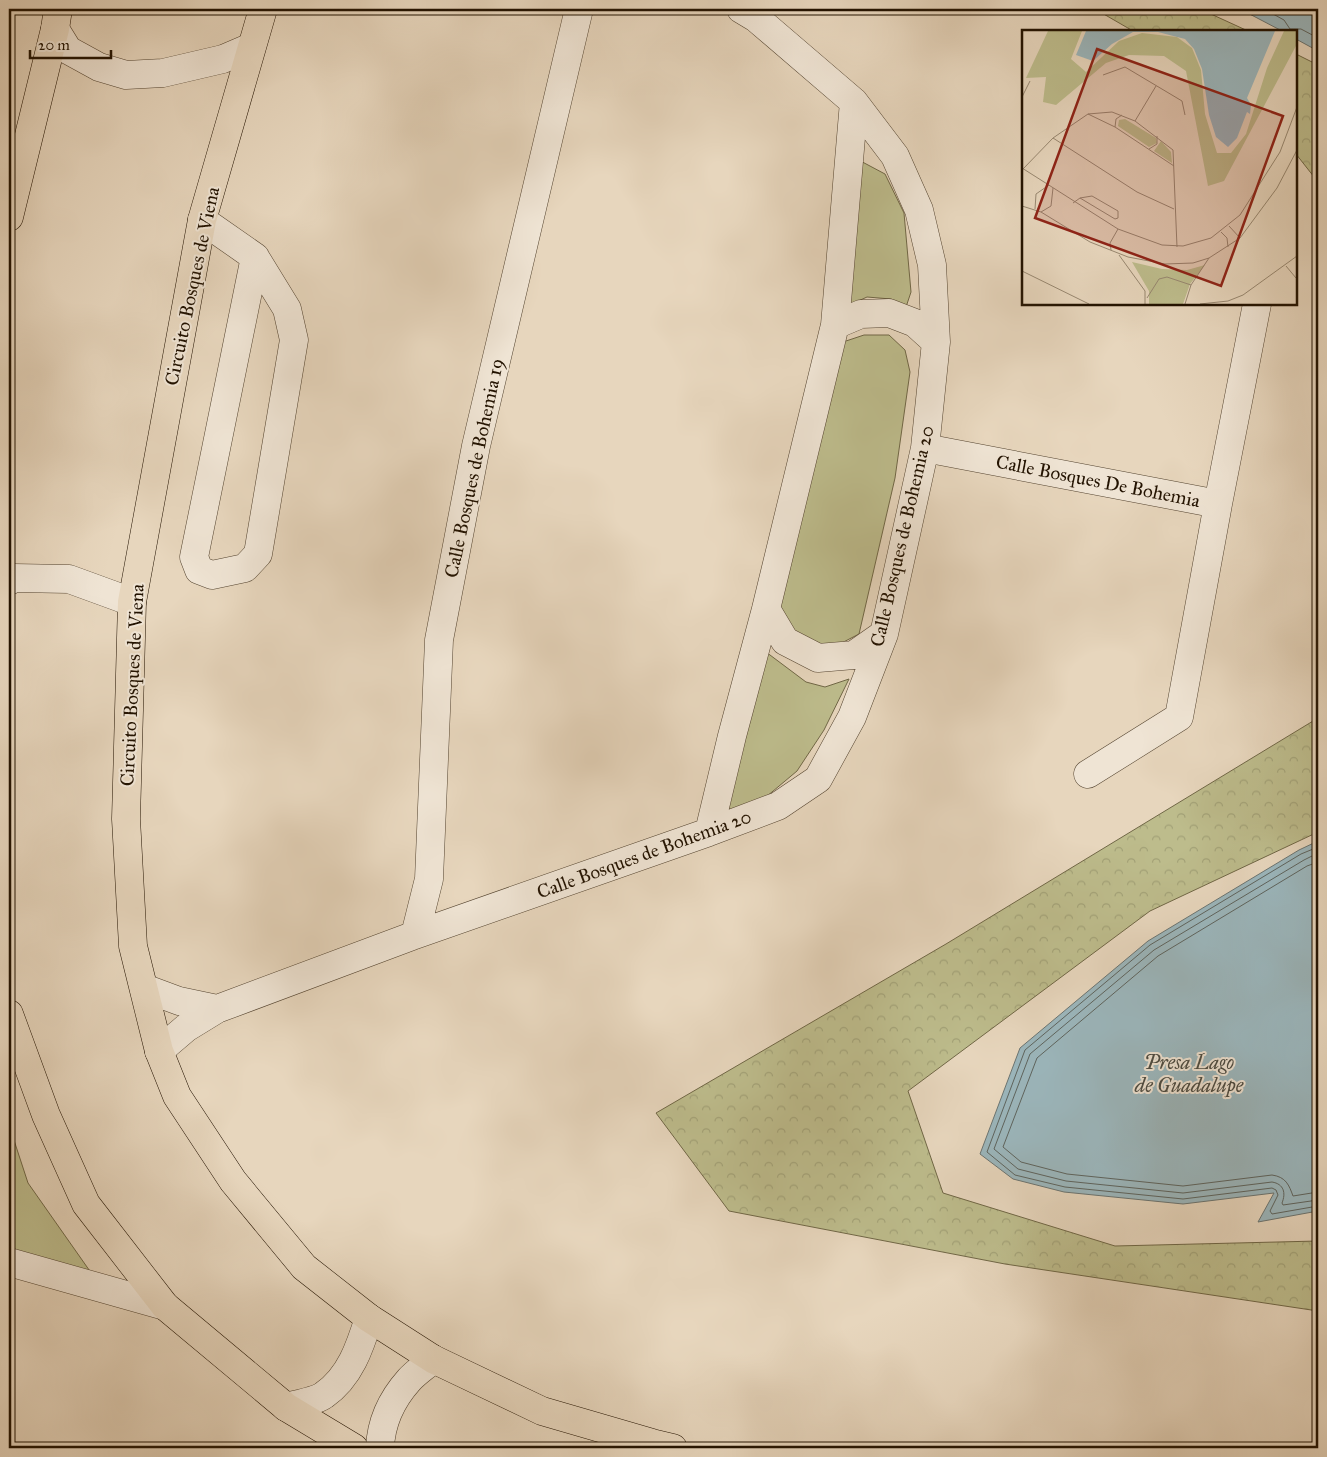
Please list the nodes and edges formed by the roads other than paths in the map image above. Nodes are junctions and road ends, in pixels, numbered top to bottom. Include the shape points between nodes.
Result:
1 (262, 9) edge
2 (579, 9) edge
3 (741, 9) edge
4 (56, 19) edge
5 (251, 47) junction
6 (854, 102) junction
7 (9, 217) edge
8 (202, 220) junction
9 (255, 257) junction
10 (1257, 305) edge
11 (834, 325) junction
12 (936, 342) junction
13 (925, 448) junction
14 (1218, 504) junction
15 (9, 581) edge
16 (132, 602) junction
17 (766, 610) junction
18 (884, 634) junction
19 (1088, 774) dead end
20 (709, 832) junction
21 (415, 935) junction
22 (144, 988) junction
23 (217, 1009) junction
24 (9, 1014) edge
25 (159, 1051) junction
26 (9, 1262) edge
27 (165, 1306) junction
28 (369, 1318) junction
29 (434, 1359) junction
30 (286, 1407) junction
31 (354, 1448) edge
32 (380, 1448) edge
33 (673, 1448) edge

1 - 5 main road, Circuito Bosques de Viena
2 - 21 street, Calle Bosques de Bohemia 19 via 476,446 439,640 429,879
3 - 6 street, Calle Bosques de Bohemia 20 via 756,18
4 - 5 street via 68,50 98,66 126,75 164,73 224,59
4 - 7 main road
5 - 8 main road, Circuito Bosques de Viena
6 - 11 street
6 - 12 street, Calle Bosques de Bohemia 20 via 895,156 919,210 932,265
8 - 9 street
8 - 16 main road, Circuito Bosques de Viena
9 - 9 street via 287,310 294,340 258,554 245,568 212,575 199,570 194,557
10 - 14 street, Calle Bosques De Bohemia
11 - 12 street via 861,314 888,313 915,323
11 - 17 street
12 - 13 street, Calle Bosques de Bohemia 20
13 - 14 street, Calle Bosques De Bohemia
13 - 18 street, Calle Bosques de Bohemia 20
14 - 19 street via 1179,718
15 - 16 street via 14,578 69,579
16 - 22 main road, Circuito Bosques de Viena via 126,819 133,946
17 - 18 street via 785,640 818,658 854,655
17 - 20 street
18 - 20 street, Calle Bosques de Bohemia 20 via 852,716 818,779 778,806
20 - 21 street, Calle Bosques de Bohemia 20
21 - 23 street, Calle Bosques de Bohemia 20
22 - 23 street via 179,1001
22 - 25 main road, Circuito Bosques de Viena
23 - 25 street, Calle Bosques de Bohemia 20 via 186,1028
24 - 27 main road via 46,1115 86,1204
25 - 28 main road, Circuito Bosques de Viena via 177,1096 233,1181 304,1267
26 - 27 street
27 - 30 main road
28 - 29 main road
28 - 30 street via 360,1347 345,1376 323,1396
29 - 32 street via 410,1379 390,1408 381,1433
29 - 33 main road via 542,1411
30 - 31 main road

